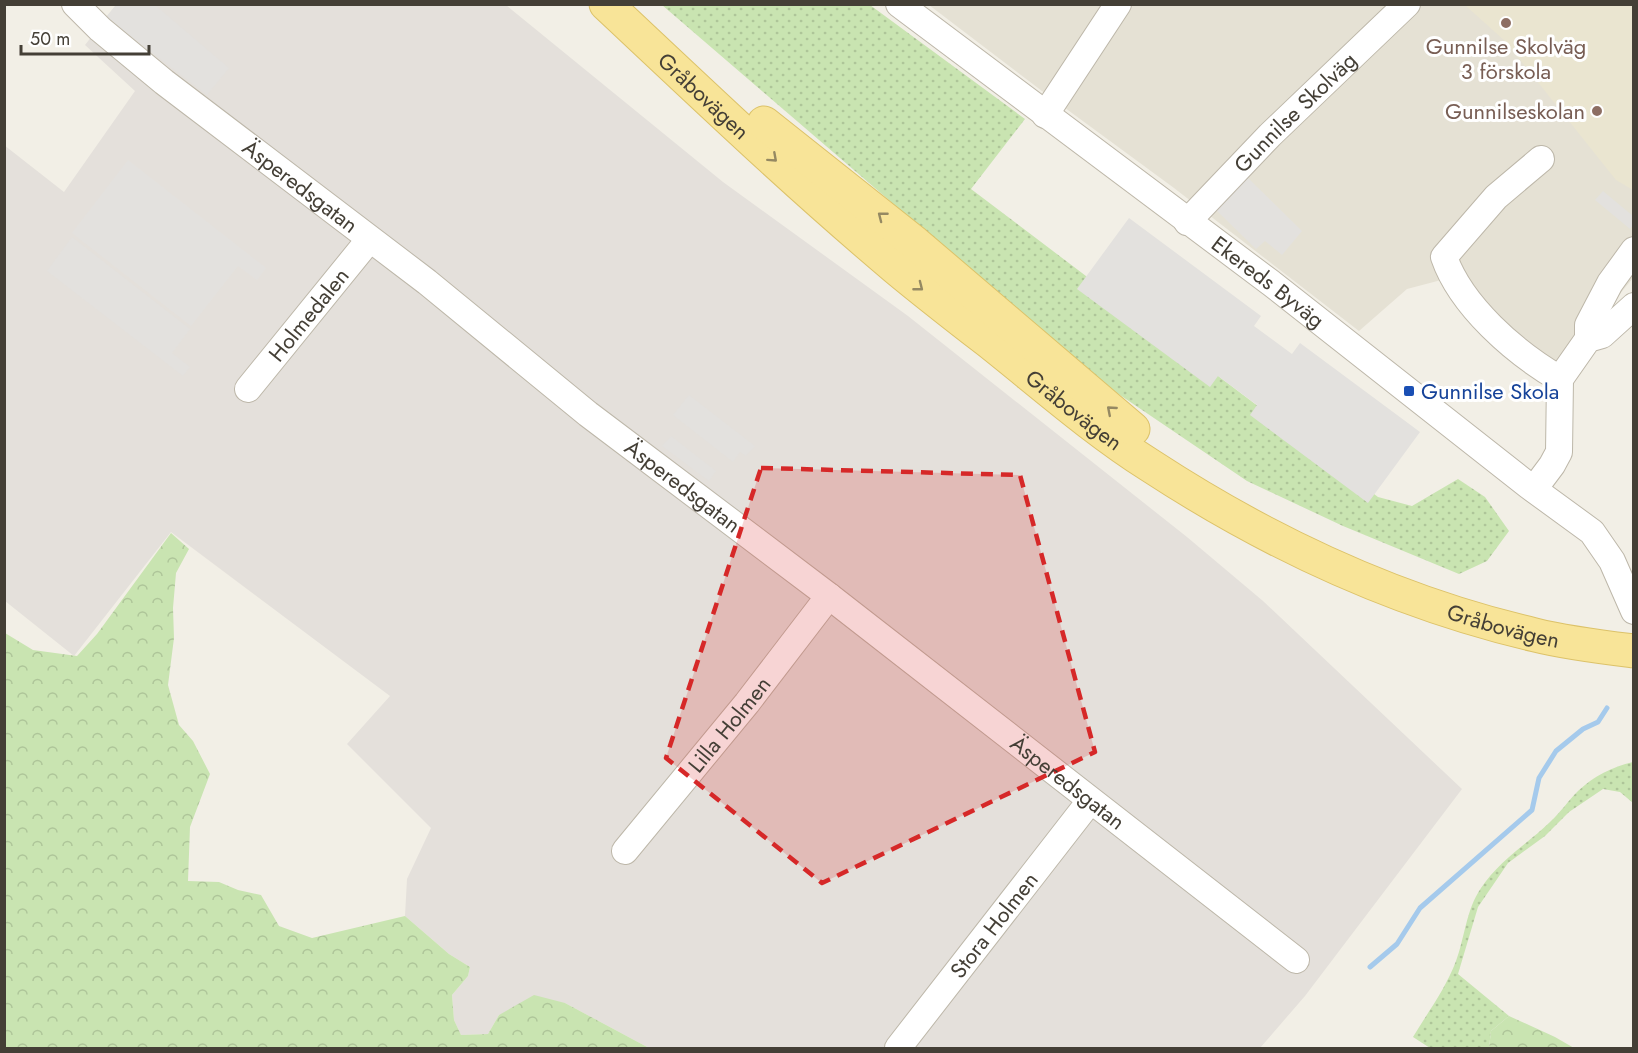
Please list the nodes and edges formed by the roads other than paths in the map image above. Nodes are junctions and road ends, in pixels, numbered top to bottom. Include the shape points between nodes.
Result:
1 (75, 4) edge
2 (606, 4) edge
3 (635, 4) edge
4 (1118, 4) edge
5 (1407, 4) edge
6 (912, 8) edge
7 (1045, 115) junction
8 (1541, 159) dead end
9 (1187, 222) junction
10 (369, 240) junction
11 (1634, 250) edge
12 (1634, 306) edge
13 (1588, 339) junction
14 (1560, 379) junction
15 (248, 389) dead end
16 (1534, 489) junction
17 (828, 596) junction
18 (1634, 611) edge
19 (1634, 632) edge
20 (1634, 651) edge
21 (1090, 801) junction
22 (626, 851) dead end
23 (1296, 960) dead end
24 (898, 1048) edge

1 - 10 street, Äsperedsgatan via 164,82
2 -> 20 main road, Gråbovägen via 897,269 1148,465 1280,542 1418,601 1537,636
19 -> 3 main road, Gråbovägen via 1568,622 1435,586 1320,540 1212,482 1136,432 915,243 755,116
4 - 7 street
5 - 9 street, Gunnilse Skolväg via 1270,135
6 - 7 street, Ekereds Byväg
7 - 9 street, Ekereds Byväg
8 - 14 street via 1497,197 1444,257 1450,274 1488,324 1533,363
9 - 16 street, Ekereds Byväg
10 - 15 street, Holmedalen
10 - 17 street, Äsperedsgatan via 474,318 588,414
11 - 13 street via 1610,283 1588,325
12 - 13 street via 1602,335
13 - 14 street
14 - 16 street via 1559,452
16 - 18 street, Ekereds Byväg via 1592,532 1619,576
17 - 21 street, Äsperedsgatan
17 - 22 street, Lilla Holmen
21 - 23 street, Äsperedsgatan
21 - 24 street, Stora Holmen

